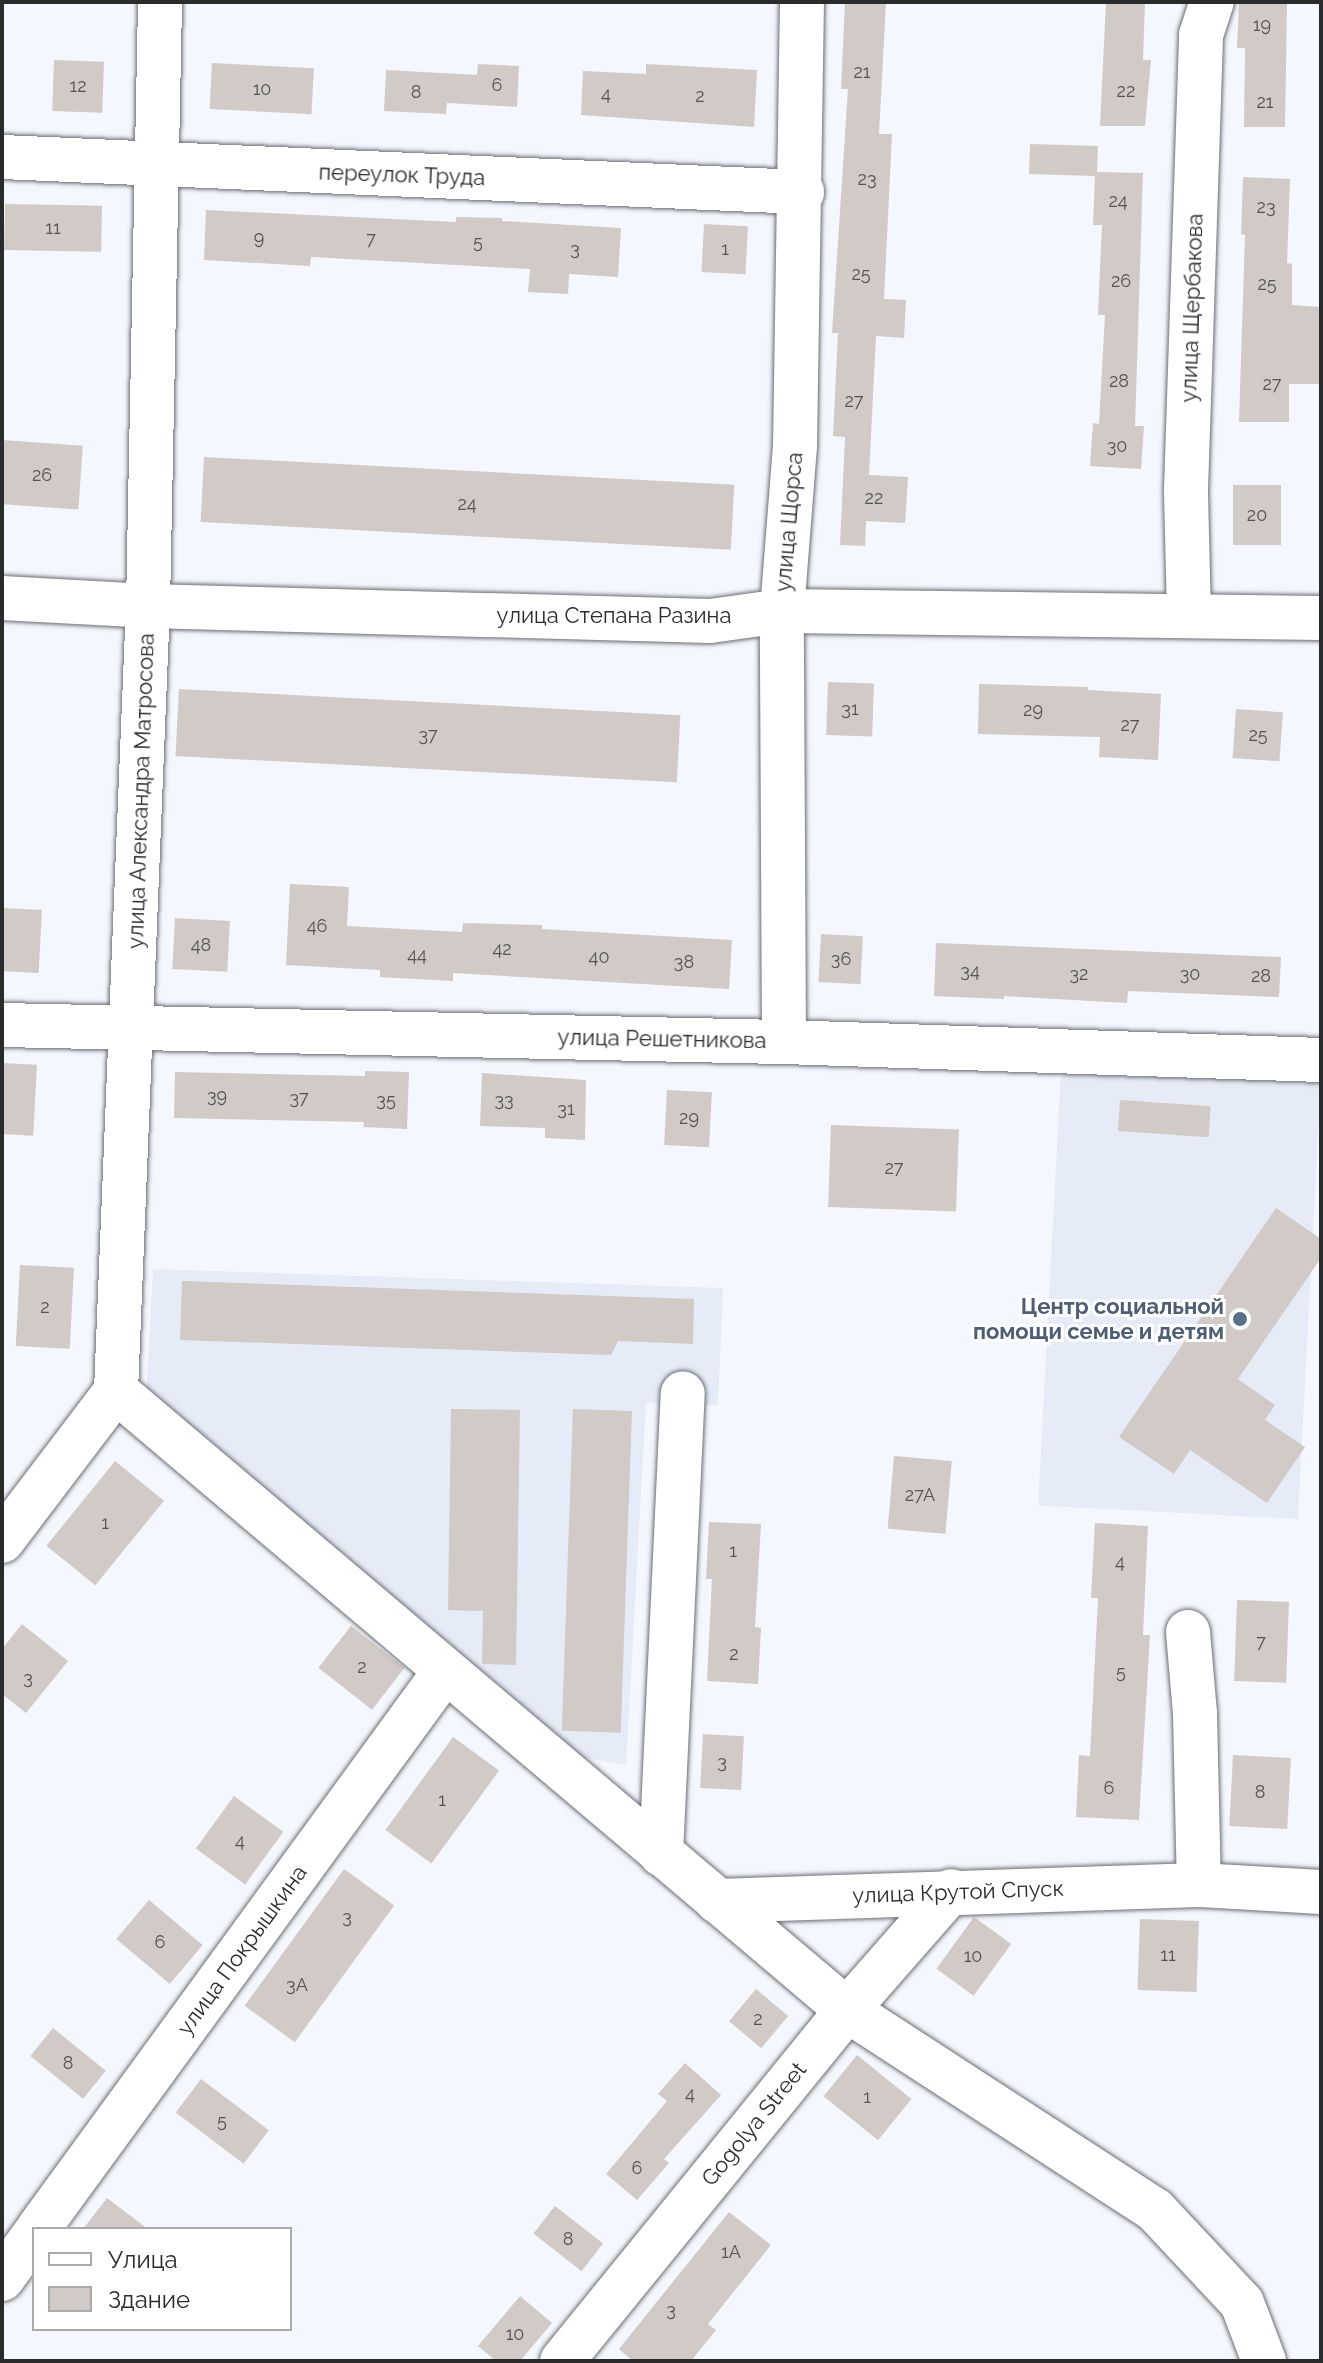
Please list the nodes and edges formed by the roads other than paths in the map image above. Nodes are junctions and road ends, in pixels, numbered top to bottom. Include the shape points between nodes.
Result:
1 (160, 2) edge
2 (802, 2) edge
3 (1212, 2) edge
4 (2, 157) edge
5 (156, 164) junction
6 (802, 192) junction
7 (2, 598) edge
8 (148, 606) junction
9 (782, 611) junction
10 (1189, 616) junction
11 (1321, 618) edge
12 (2, 1025) edge
13 (133, 1027) junction
14 (784, 1042) junction
15 (1321, 1060) edge
16 (116, 1391) junction
17 (683, 1394) dead end
18 (2, 1541) edge
19 (1188, 1632) dead end
20 (445, 1671) junction
21 (661, 1854) junction
22 (1199, 1885) junction
23 (951, 1891) junction
24 (1321, 1892) edge
25 (717, 1901) junction
26 (847, 2010) junction
27 (39, 2227) edge
28 (32, 2238) edge
29 (2, 2279) edge
30 (562, 2361) edge
31 (1264, 2361) edge

1 - 5 street, улица Александра Матросова
2 - 6 street, улица Щорса
3 - 10 street, улица Щербакова via 1200,50 1186,490
4 - 5 street, переулок Труда
5 - 6 street, переулок Труда
5 - 8 street, улица Александра Матросова
6 - 9 street, улица Щорса via 795,446
7 - 8 street, улица Степана Разина
8 - 9 street, улица Степана Разина via 710,621
8 - 13 street, улица Александра Матросова
9 - 10 street, улица Степана Разина
9 - 14 street, улица Щорса
10 - 11 street, улица Степана Разина
12 - 13 street, улица Решетникова
13 - 14 street, улица Решетникова
13 - 16 street, улица Александра Матросова
14 - 15 street, улица Решетникова
16 - 18 street
16 - 20 street
17 - 21 street
19 - 22 street
20 - 21 street
20 - 27 street, улица Покрышкина
21 - 25 street
22 - 23 street, улица Крутой Спуск
22 - 24 street, улица Крутой Спуск
23 - 25 street, улица Крутой Спуск
23 - 26 street, Gogolya Street
25 - 26 street
26 - 30 street, Gogolya Street
26 - 31 street via 1155,2210 1242,2303
28 - 29 street

